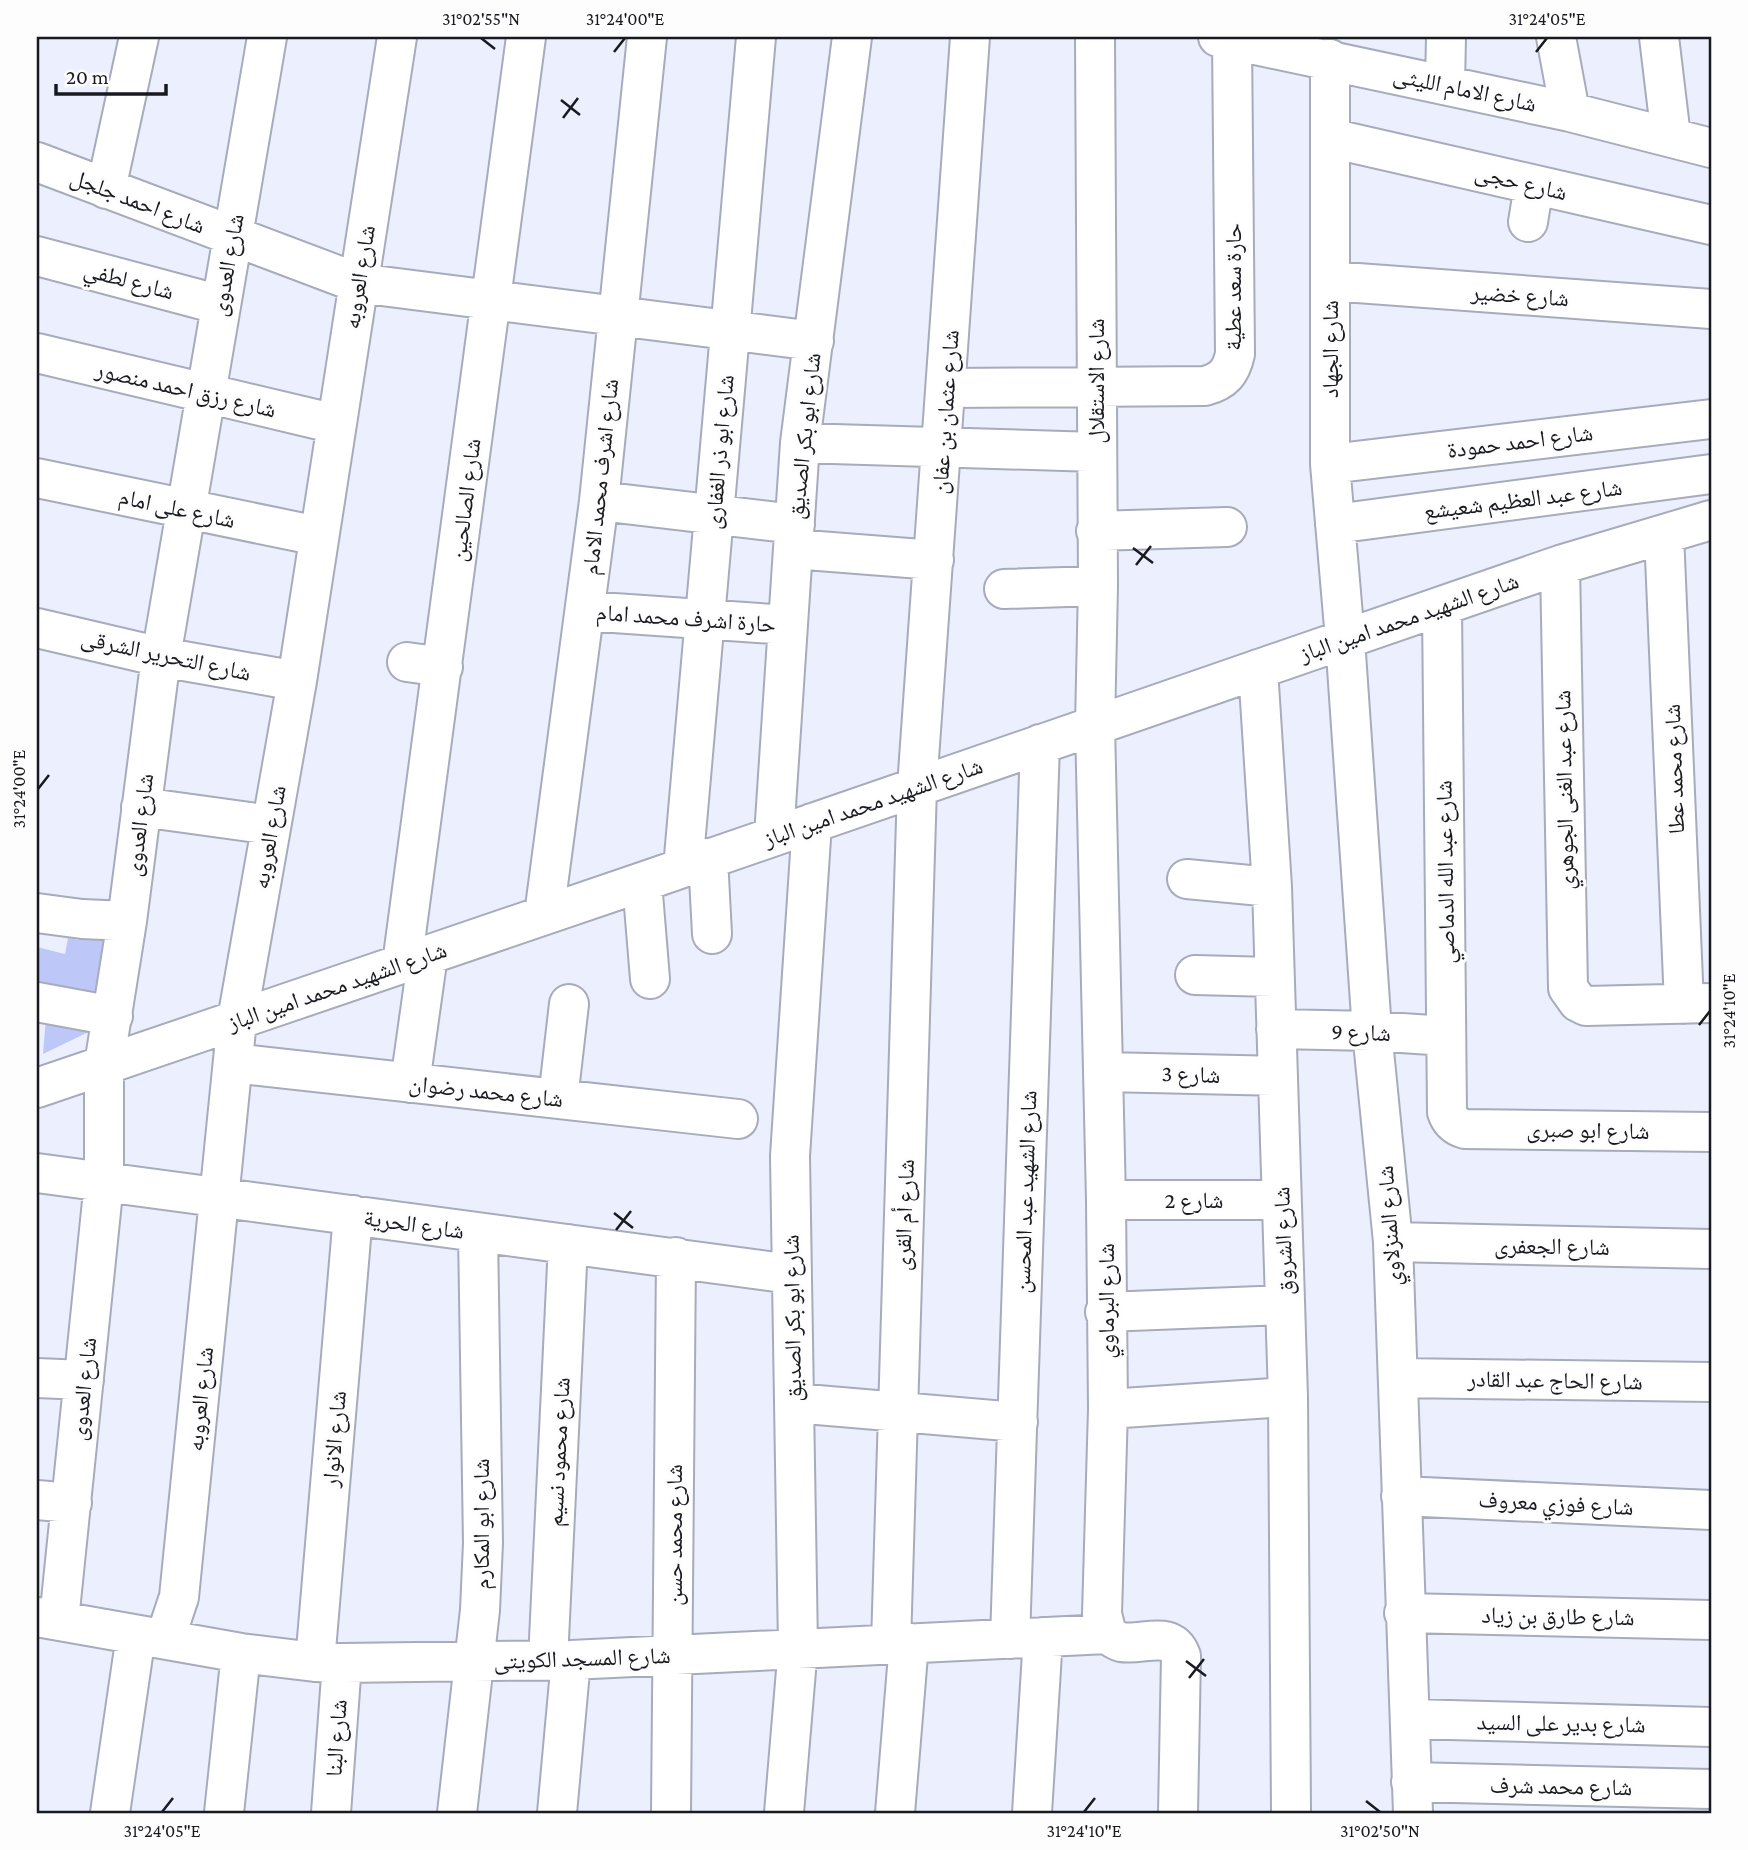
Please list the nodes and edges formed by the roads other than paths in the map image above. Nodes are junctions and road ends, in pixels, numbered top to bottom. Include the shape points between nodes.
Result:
1 (139, 37) edge
2 (267, 37) edge
3 (397, 37) edge
4 (526, 37) edge
5 (647, 37) edge
6 (756, 37) edge
7 (852, 37) edge
8 (970, 37) edge
9 (1096, 37) edge
10 (1222, 37) edge
11 (1446, 37) edge
12 (1556, 37) edge
13 (1659, 37) edge
14 (1334, 52) edge
15 (1446, 85) junction
16 (1570, 112) junction
17 (1671, 137) junction
18 (1330, 138) junction
19 (1711, 148) edge
20 (37, 162) edge
21 (106, 189) junction
22 (1711, 225) edge
23 (232, 237) junction
24 (37, 256) edge
25 (1330, 281) junction
26 (358, 283) junction
27 (491, 300) junction
28 (221, 305) junction
29 (1711, 309) edge
30 (618, 316) junction
31 (730, 329) junction
32 (814, 341) junction
33 (37, 353) edge
34 (1096, 387) junction
35 (946, 388) junction
36 (204, 393) junction
37 (1711, 419) edge
38 (336, 425) junction
39 (800, 443) junction
40 (942, 448) junction
41 (1096, 452) junction
42 (1330, 464) junction
43 (1711, 474) edge
44 (37, 478) edge
45 (598, 501) junction
46 (185, 510) junction
47 (713, 516) junction
48 (1711, 520) edge
49 (1335, 524) junction
50 (1227, 527) dead end
51 (1096, 531) junction
52 (1664, 534) junction
53 (318, 536) junction
54 (794, 536) junction
55 (934, 560) junction
56 (1560, 565) junction
57 (1098, 586) junction
58 (1004, 589) dead end
59 (1442, 606) junction
60 (585, 611) junction
61 (705, 620) junction
62 (788, 625) junction
63 (38, 636) edge
64 (1345, 639) junction
65 (161, 657) junction
66 (1258, 669) junction
67 (297, 681) junction
68 (1095, 725) junction
69 (1040, 744) junction
70 (918, 786) junction
71 (141, 807) junction
72 (812, 823) junction
73 (271, 825) junction
74 (774, 836) junction
75 (696, 863) junction
76 (1187, 879) dead end
77 (642, 882) junction
78 (1272, 887) junction
79 (37, 914) edge
80 (544, 915) junction
81 (127, 921) junction
82 (712, 934) dead end
83 (415, 960) junction
84 (1195, 975) dead end
85 (1274, 977) junction
86 (650, 979) dead end
87 (37, 1002) edge
88 (1698, 1003) edge
89 (569, 1004) dead end
90 (113, 1016) junction
91 (237, 1020) junction
92 (1276, 1029) junction
93 (1372, 1031) junction
94 (1446, 1036) junction
95 (233, 1063) junction
96 (37, 1069) edge
97 (91, 1070) junction
98 (1104, 1072) junction
99 (1278, 1076) junction
100 (410, 1083) junction
101 (37, 1088) edge
102 (558, 1099) junction
103 (738, 1119) dead end
104 (1465, 1129) joint
105 (1711, 1132) edge
106 (37, 1172) edge
107 (104, 1182) junction
108 (220, 1197) junction
109 (1106, 1200) junction
110 (1281, 1200) junction
111 (353, 1215) junction
112 (478, 1233) junction
113 (1393, 1242) junction
114 (568, 1244) junction
115 (1711, 1250) edge
116 (676, 1257) junction
117 (791, 1274) junction
118 (1284, 1306) junction
119 (1105, 1312) junction
120 (37, 1378) edge
121 (1398, 1378) junction
122 (84, 1380) junction
123 (1711, 1382) edge
124 (1288, 1397) junction
125 (794, 1403) junction
126 (1108, 1409) junction
127 (898, 1413) junction
128 (1018, 1423) junction
129 (1401, 1496) junction
130 (54, 1501) edge
131 (1711, 1510) edge
132 (1404, 1613) junction
133 (48, 1618) edge
134 (1711, 1620) edge
135 (1107, 1634) junction
136 (150, 1637) junction
137 (1027, 1638) junction
138 (900, 1643) junction
139 (798, 1647) junction
140 (241, 1653) junction
141 (673, 1656) junction
142 (559, 1660) junction
143 (473, 1662) junction
144 (328, 1663) junction
145 (1410, 1719) junction
146 (1711, 1727) edge
147 (1711, 1789) edge
148 (1412, 1798) edge
149 (110, 1813) edge
150 (224, 1813) edge
151 (331, 1813) edge
152 (457, 1813) edge
153 (557, 1813) edge
154 (671, 1813) edge
155 (784, 1813) edge
156 (895, 1813) edge
157 (1032, 1813) edge
158 (1178, 1813) edge
159 (1291, 1813) edge

1 - 21 street
2 - 23 street, شارع العدوى
3 - 26 street, شارع العروبه
4 - 27 street, شارع الصالحين
5 - 30 street, شارع اشرف محمد الامام
6 - 31 street, شارع ابو ذر الغفارى
7 - 32 street, شارع ابو بكر الصديق
8 - 35 street, شارع عثمان بن عفان
9 - 34 street, شارع الاستقلال
10 - 14 street, شارع الامام الليثى
10 - 34 street, حارة سعد عطية via 1233,365 1217,383 1205,386
11 - 15 street
12 - 16 street
13 - 17 street
14 - 15 street, شارع الامام الليثى
14 - 18 street, شارع الجهاد
15 - 16 street, شارع الامام الليثى
16 - 17 street, شارع الامام الليثى
17 - 19 street, شارع الامام الليثى
18 - 22 street, شارع حجى via 1531,203
18 - 25 street, شارع الجهاد
20 - 21 street, شارع احمد جلجل
21 - 23 street, شارع احمد جلجل
23 - 26 street, شارع احمد جلجل
23 - 28 street, شارع العدوى
24 - 28 street, شارع لطفي
25 - 29 street, شارع خضير
25 - 42 street, شارع الجهاد
26 - 27 street, شارع احمد جلجل
26 - 38 street, شارع العروبه
27 - 30 street, شارع احمد جلجل
27 - 83 street, شارع الصالحين via 425,664
28 - 36 street, شارع العدوى
30 - 31 street, شارع احمد جلجل
30 - 45 street, شارع اشرف محمد الامام
31 - 32 street, شارع احمد جلجل
31 - 47 street, شارع ابو ذر الغفارى
32 - 39 street, شارع ابو بكر الصديق
33 - 36 street, شارع رزق احمد منصور
34 - 35 street, حارة سعد عطية
34 - 41 street, شارع الاستقلال
35 - 40 street, شارع عثمان بن عفان
36 - 38 street, شارع رزق احمد منصور
36 - 46 street, شارع العدوى
37 - 42 street, شارع احمد حمودة
38 - 53 street, شارع العروبه
39 - 40 street
39 - 54 street, شارع ابو بكر الصديق
40 - 41 street
40 - 55 street, شارع عثمان بن عفان
41 - 51 street, شارع الاستقلال
42 - 49 street, شارع الجهاد
43 - 49 street, شارع عبد العظيم شعيشع
44 - 46 street, شارع على امام
45 - 47 street
45 - 60 street, شارع اشرف محمد الامام
46 - 53 street, شارع على امام
46 - 65 street, شارع العدوى
47 - 54 street
47 - 61 street, شارع ابو ذر الغفارى
48 - 52 street, شارع الشهيد محمد امين الباز
49 - 64 street, شارع الجهاد
50 - 51 street
51 - 57 street, شارع الاستقلال
52 - 56 street, شارع الشهيد محمد امين الباز
52 - 88 street, شارع محمد عطا
53 - 67 street, شارع العروبه
54 - 55 street
54 - 62 street, شارع ابو بكر الصديق
55 - 70 street, شارع عثمان بن عفان
56 - 59 street, شارع الشهيد محمد امين الباز
56 - 88 street, شارع عبد الغنى الجوهري via 1567,988 1586,1006
57 - 58 street
57 - 68 street, شارع الاستقلال
59 - 64 street, شارع الشهيد محمد امين الباز
59 - 94 street, شارع عبد الله الدماصي
60 - 61 street, حارة اشرف محمد امام
60 - 80 street, شارع اشرف محمد الامام
61 - 62 street, حارة اشرف محمد امام
61 - 75 street, شارع ابو ذر الغفارى
62 - 74 street, شارع ابو بكر الصديق
63 - 65 street, شارع التحرير الشرقى
64 - 66 street, شارع الشهيد محمد امين الباز
64 - 93 street, شارع المنزلاوي
65 - 67 street, شارع التحرير الشرقى
65 - 71 street, شارع العدوى
66 - 68 street, شارع الشهيد محمد امين الباز
66 - 78 street, شارع الشروق
67 - 73 street, شارع العروبه
68 - 69 street, شارع الشهيد محمد امين الباز
68 - 98 street, شارع البرماوي
69 - 70 street, شارع الشهيد محمد امين الباز
69 - 128 street, شارع الشهيد عبد المحسن
70 - 72 street, شارع الشهيد محمد امين الباز
70 - 127 street, شارع أم القرى
71 - 73 street
71 - 81 street, شارع العدوى
72 - 74 street, شارع الشهيد محمد امين الباز
72 - 117 street, شارع ابو بكر الصديق via 790,1156
73 - 91 street, شارع العروبه
74 - 75 street, شارع الشهيد محمد امين الباز
75 - 77 street, شارع الشهيد محمد امين الباز
75 - 82 street, شارع ابو ذر الغفارى
76 - 78 street
77 - 80 street, شارع الشهيد محمد امين الباز
77 - 86 street
78 - 85 street, شارع الشروق
79 - 81 street
80 - 83 street, شارع الشهيد محمد امين الباز
81 - 90 street, شارع العدوى
83 - 91 street, شارع الشهيد محمد امين الباز
83 - 100 street, شارع الصالحين
84 - 85 street
85 - 92 street, شارع الشروق
87 - 90 street
89 - 102 street
90 - 97 street, شارع العدوى
91 - 95 street, شارع العروبه
91 - 97 street, شارع الشهيد محمد امين الباز
92 - 93 street, شارع 9
92 - 99 street, شارع الشروق
93 - 94 street, شارع 9
93 - 113 street, شارع المنزلاوي
94 - 104 street, شارع عبد الله الدماصي via 1447,1112 1453,1123
95 - 100 street, شارع محمد رضوان
95 - 108 street, شارع العروبه
96 - 97 street
97 - 101 street, شارع الشهيد محمد امين الباز
97 - 107 street, شارع العدوى
98 - 99 street, شارع 3
98 - 109 street, شارع البرماوي
99 - 110 street, شارع الشروق
100 - 102 street, شارع محمد رضوان
102 - 103 street, شارع محمد رضوان
104 - 105 street, شارع ابو صبرى
106 - 107 street, شارع الحرية
107 - 108 street, شارع الحرية
107 - 122 street, شارع العدوى
108 - 111 street, شارع الحرية
108 - 136 street, شارع العروبه via 181,1586 179,1597
109 - 110 street, شارع 2
109 - 119 street, شارع البرماوي
110 - 118 street, شارع الشروق
111 - 112 street, شارع الحرية
111 - 144 street, شارع الانوار
112 - 114 street, شارع الحرية
112 - 143 street, شارع ابو المكارم via 483,1543
113 - 115 street, شارع الجعفرى
113 - 121 street, شارع المنزلاوي
114 - 116 street, شارع الحرية
114 - 142 street, شارع محمود نسيم
116 - 117 street, شارع الحرية
116 - 141 street, شارع محمد حسن
117 - 125 street, شارع ابو بكر الصديق
118 - 119 street
118 - 124 street, شارع الشروق
119 - 126 street, شارع البرماوي
120 - 122 street
121 - 123 street, شارع الحاج عبد القادر
121 - 129 street, شارع المنزلاوي
122 - 130 street, شارع العدوى
124 - 126 street
124 - 159 street, شارع الشروق
125 - 127 street
125 - 139 street, شارع ابو بكر الصديق
126 - 135 street, شارع البرماوي via 1102,1614
127 - 128 street
127 - 138 street, شارع أم القرى
128 - 137 street, شارع الشهيد عبد المحسن
129 - 131 street, شارع فوزي معروف
129 - 132 street, شارع المنزلاوي
130 - 133 street, شارع العدوى
132 - 134 street, شارع طارق بن زياد
132 - 145 street, شارع المنزلاوي
133 - 136 street, شارع المسجد الكويتى
135 - 137 street, شارع المسجد الكويتى
135 - 158 street via 1120,1642 1165,1640 1178,1648
136 - 140 street, شارع المسجد الكويتى
136 - 149 street, شارع العروبه
137 - 138 street, شارع المسجد الكويتى
137 - 157 street, شارع الشهيد عبد المحسن
138 - 139 street, شارع المسجد الكويتى
138 - 156 street, شارع أم القرى
139 - 141 street, شارع المسجد الكويتى
139 - 155 street, شارع ابو بكر الصديق
140 - 144 street, شارع المسجد الكويتى
140 - 150 street
141 - 142 street, شارع المسجد الكويتى
141 - 154 street, شارع محمد حسن
142 - 143 street, شارع المسجد الكويتى
142 - 153 street, شارع محمود نسيم
143 - 144 street, شارع المسجد الكويتى
143 - 152 street, شارع ابو المكارم
144 - 151 street, شارع البنا
145 - 146 street, شارع بدير على السيد
145 - 148 street, شارع المنزلاوي
147 - 148 street, شارع محمد شرف

